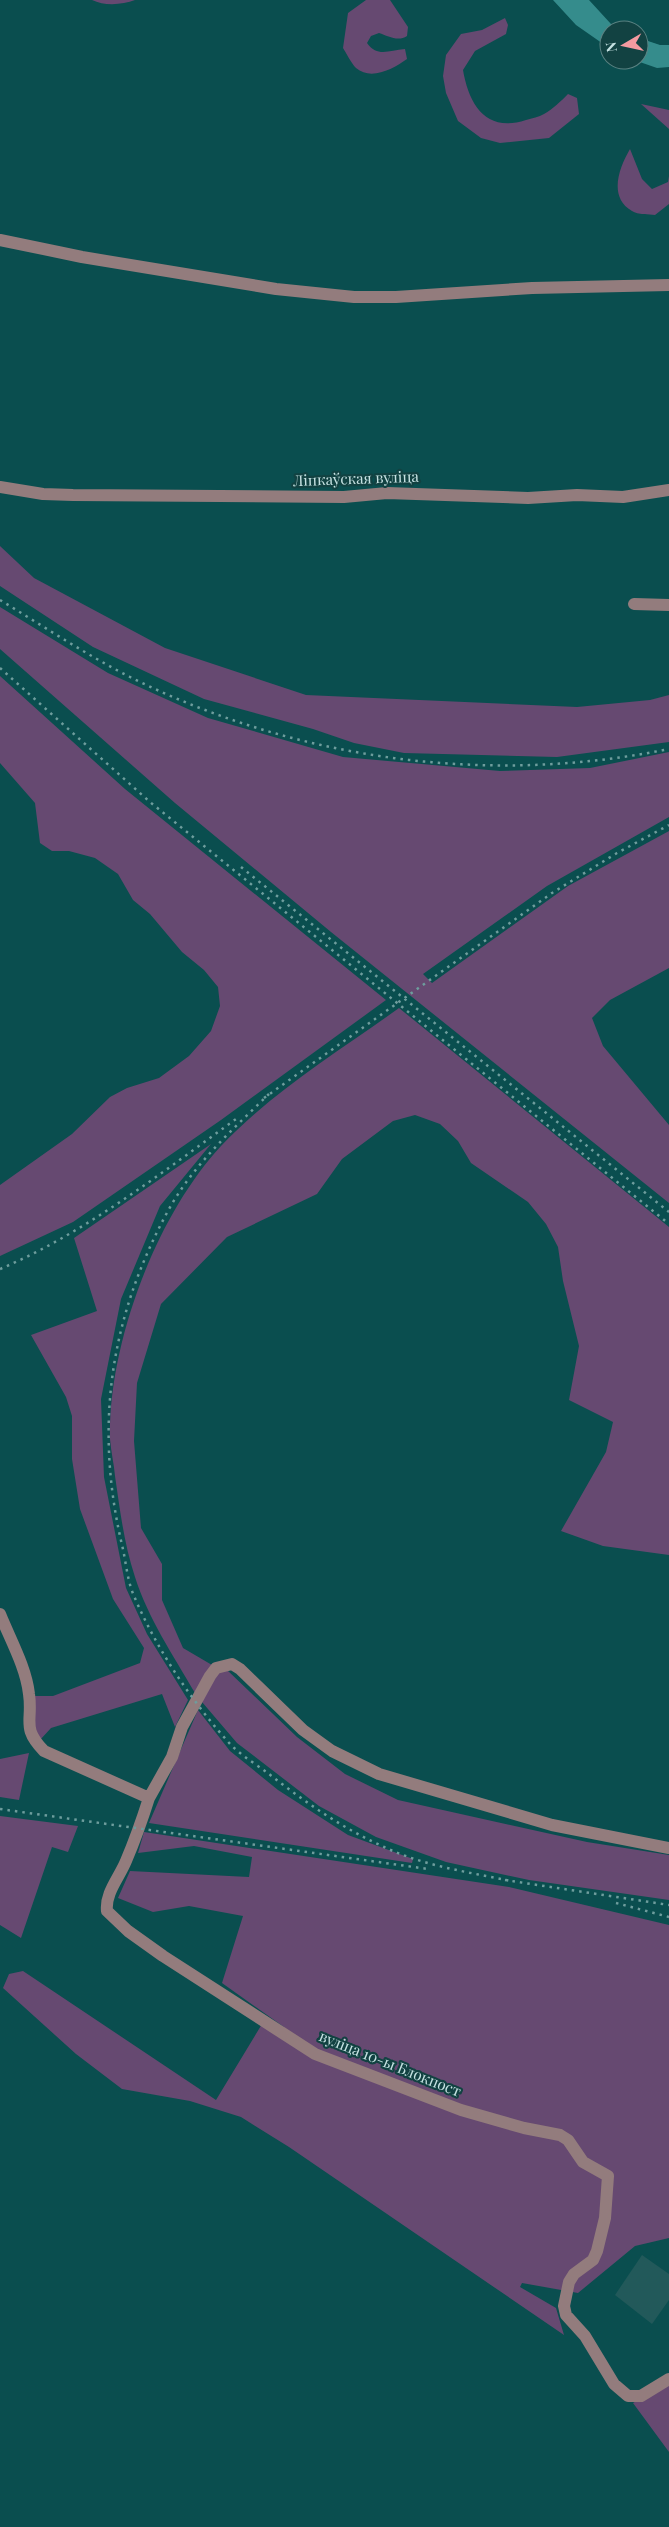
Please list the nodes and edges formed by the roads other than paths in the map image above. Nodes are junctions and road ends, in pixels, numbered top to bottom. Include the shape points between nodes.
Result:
1 (0, 240) edge
2 (669, 285) edge
3 (0, 487) edge
4 (669, 490) edge
5 (634, 604) dead end
6 (669, 605) edge
7 (0, 1614) edge
8 (149, 1798) junction
9 (669, 1848) edge
10 (669, 2379) edge

1 - 2 street via 276,289 354,297
3 - 4 street, Ліпкаўская вуліца via 43,494 297,498 387,493 528,498 623,497
5 - 6 street
7 - 8 street via 29,1694 29,1730 33,1740 44,1751
8 - 9 street via 172,1757 182,1726 210,1676 216,1668 232,1664 303,1730 362,1767 432,1791 552,1825
8 - 10 street, вуліца 10-ы Блокпост via 134,1843 120,1876 110,1890 106,1902 108,1911 128,1931 163,1956 315,2054 461,2110 560,2135 568,2140 583,2162 608,2176 605,2218 597,2251 593,2260 574,2274 569,2282 564,2306 566,2315 585,2336 614,2384 628,2396 641,2396

